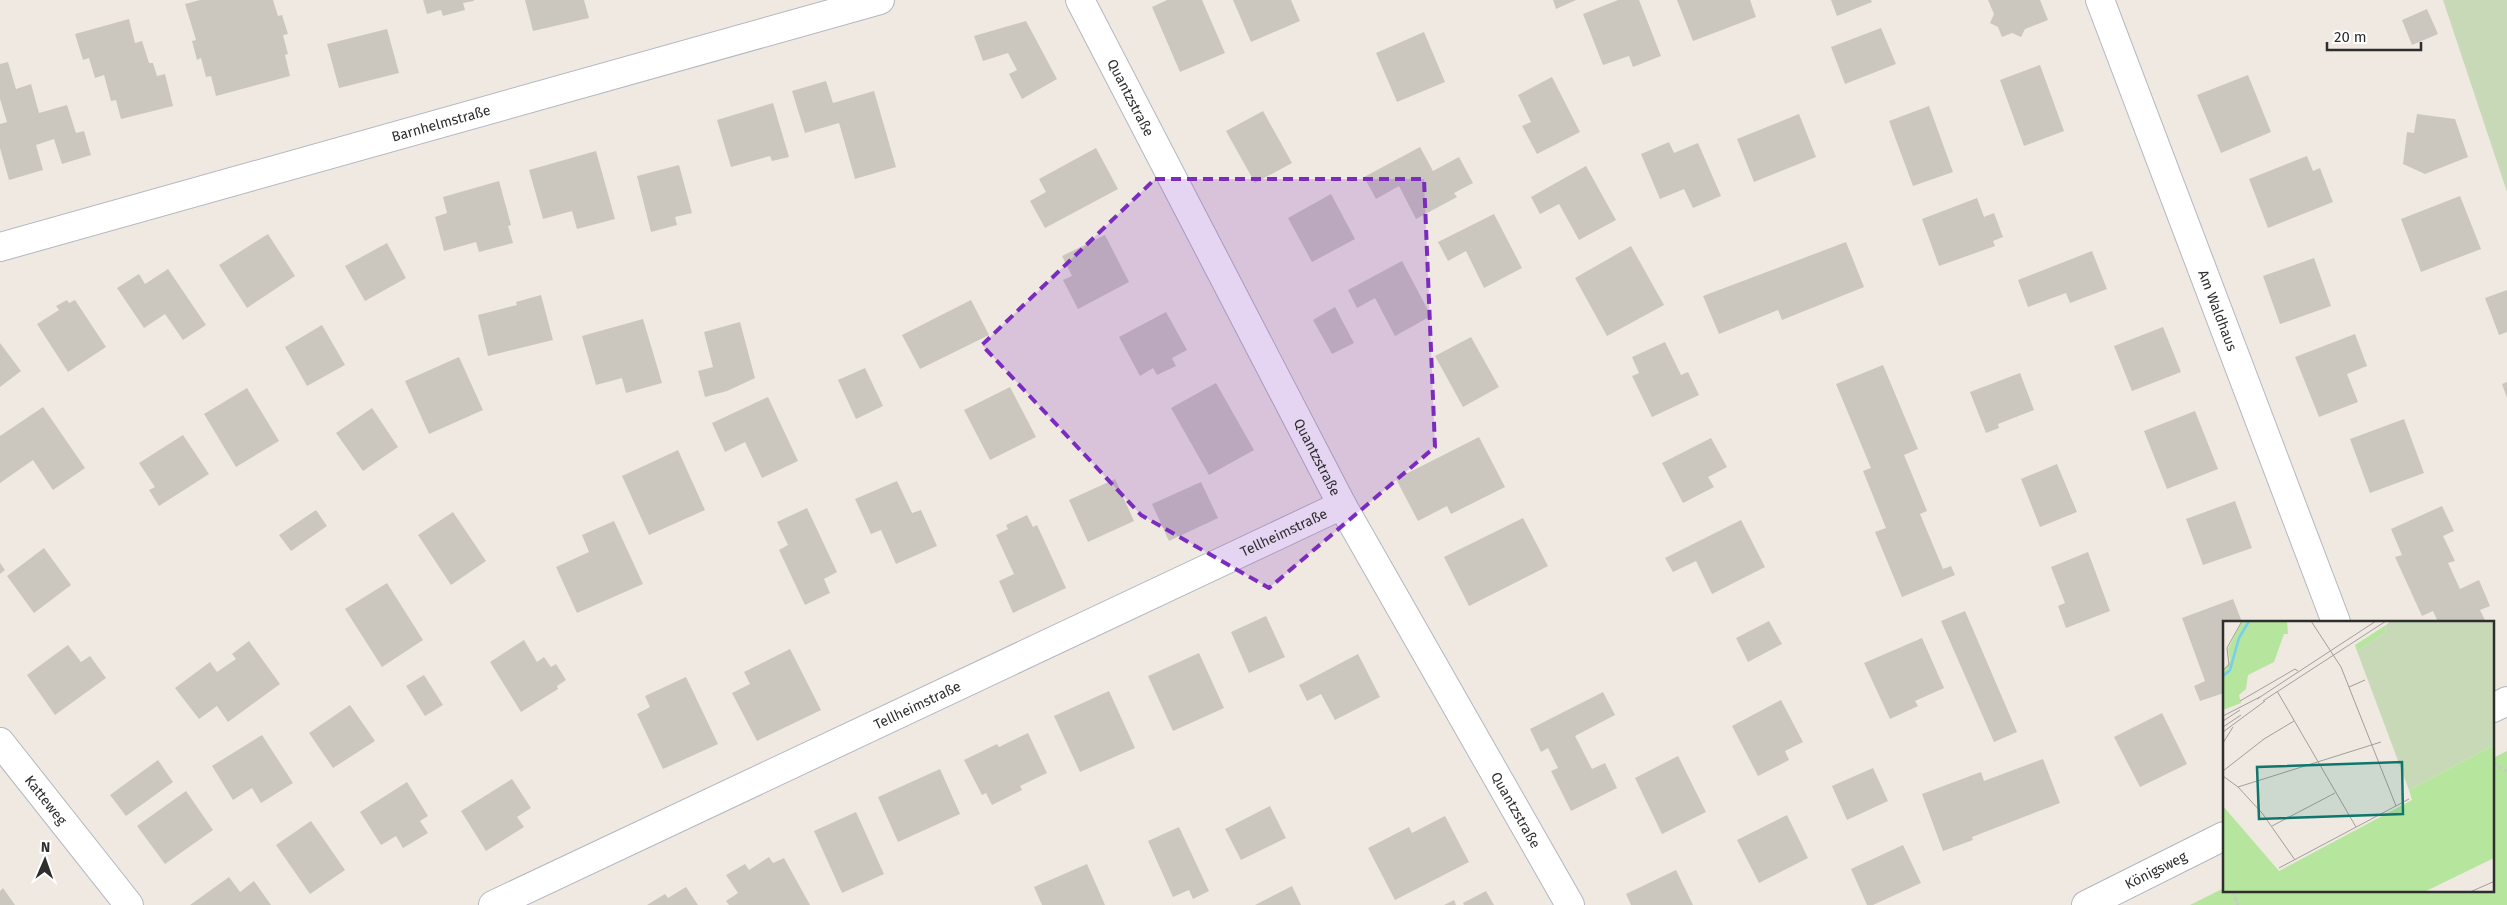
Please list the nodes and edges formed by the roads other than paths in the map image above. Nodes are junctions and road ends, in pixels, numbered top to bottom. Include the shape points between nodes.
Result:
1 (880, 0) edge
2 (1080, 0) edge
3 (2100, 0) edge
4 (0, 247) edge
5 (1342, 505) junction
6 (2336, 621) edge
7 (2507, 701) edge
8 (2494, 708) edge
9 (0, 742) edge
10 (2223, 836) edge
11 (129, 905) edge
12 (494, 905) edge
13 (1570, 905) edge
14 (2086, 905) edge

1 - 4 street, Barnhelmstraße
2 - 5 street, Quantzstraße
3 - 6 street, Am Waldhaus
5 - 12 street, Tellheimstraße
5 - 13 street, Quantzstraße
7 - 8 street
9 - 11 street, Katteweg
10 - 14 street, Königsweg

